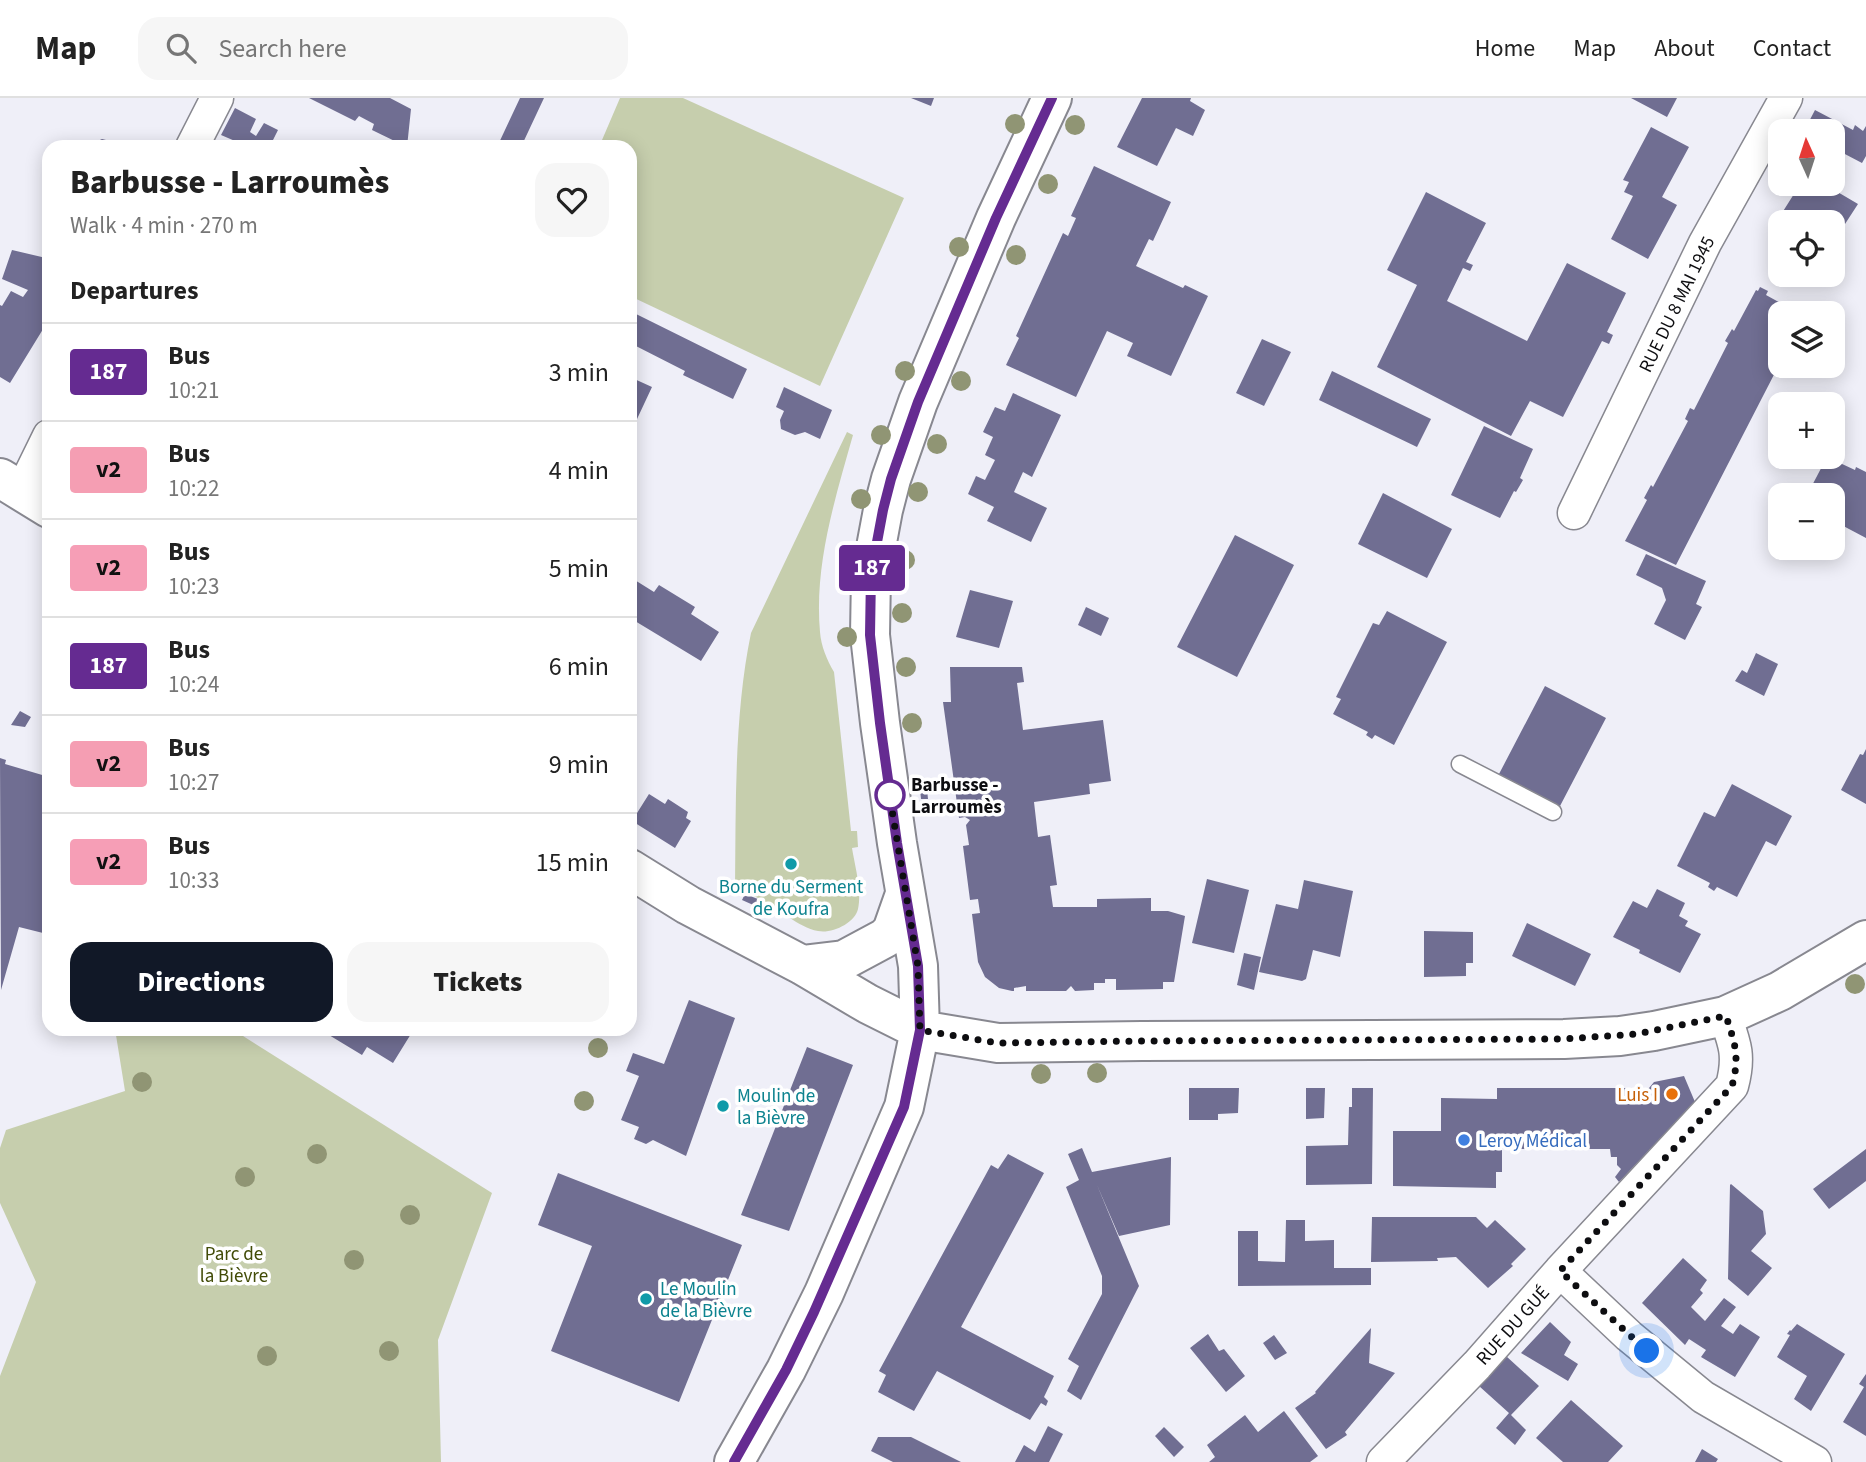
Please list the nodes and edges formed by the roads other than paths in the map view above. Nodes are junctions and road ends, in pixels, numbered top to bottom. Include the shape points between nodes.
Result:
1 (217, 98) edge
2 (1052, 98) edge
3 (1786, 98) edge
4 (196, 140) edge
5 (42, 452) edge
6 (24, 492) edge
7 (1574, 513) dead end
8 (1460, 764) dead end
9 (1553, 812) dead end
10 (637, 873) edge
11 (905, 894) junction
12 (1866, 940) edge
13 (802, 965) junction
14 (1726, 1016) junction
15 (920, 1030) junction
16 (1560, 1271) junction
17 (734, 1462) edge
18 (1383, 1462) edge
19 (1815, 1462) edge

1 - 4 street
2 - 11 main road via 918,402 878,529 871,574 870,635
3 - 7 street, RUE DU 8 MAI 1945 via 1705,243
5 - 6 street
8 - 9 lane
10 - 13 main road
11 - 13 main road via 885,938 844,960
11 - 15 main road via 918,966
12 - 14 main road via 1780,992
13 - 15 main road
14 - 15 main road via 1620,1036 1564,1039 998,1043
14 - 16 street, RUE DU GUÉ via 1736,1055 1732,1086
15 - 17 main road via 895,1131 792,1359
16 - 18 street, RUE DU GUÉ
16 - 19 street via 1703,1397

